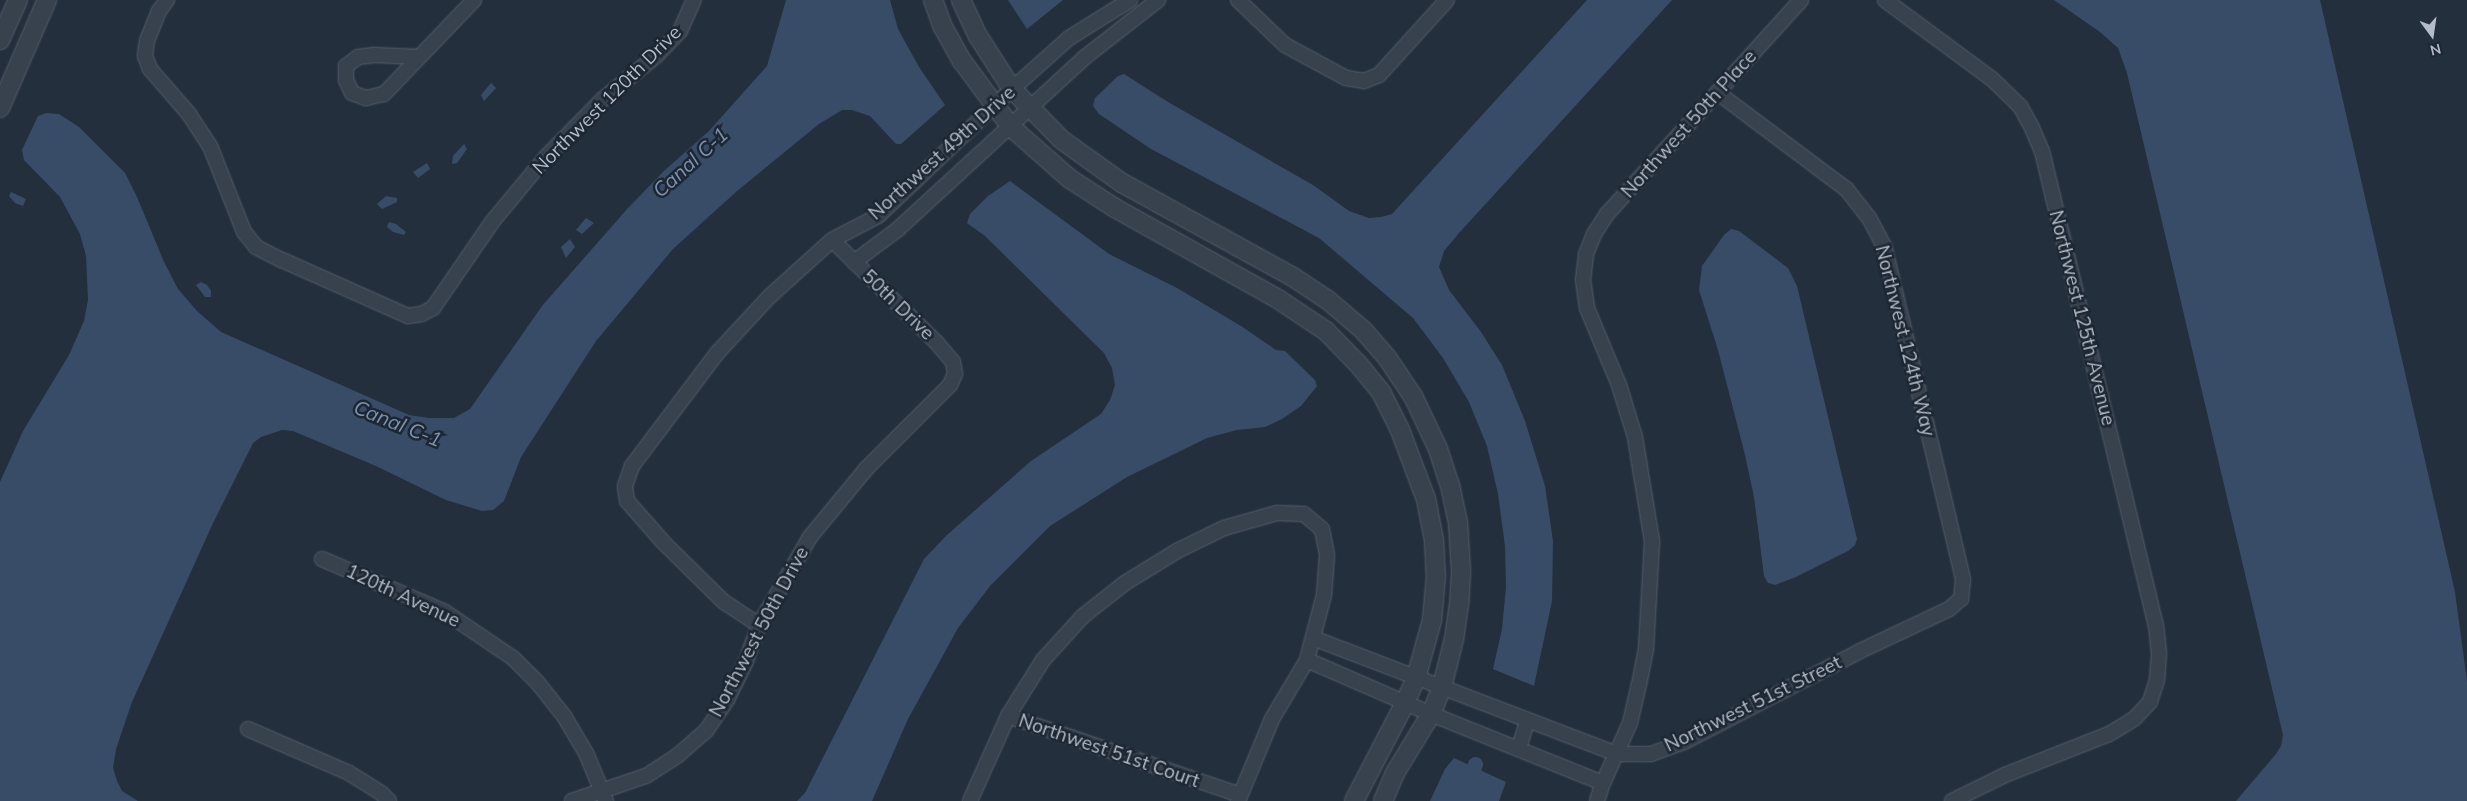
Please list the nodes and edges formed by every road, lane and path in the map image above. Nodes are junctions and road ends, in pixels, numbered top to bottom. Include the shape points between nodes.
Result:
1 (18, 0) edge
2 (47, 0) edge
3 (167, 0) edge
4 (474, 0) edge
5 (694, 0) edge
6 (933, 0) edge
7 (961, 0) edge
8 (1130, 0) edge
9 (1158, 0) edge
10 (1238, 0) edge
11 (1447, 0) edge
12 (1801, 0) edge
13 (1885, 0) edge
14 (0, 40) edge
15 (419, 58) junction
16 (1012, 89) junction
17 (1718, 92) junction
18 (994, 106) junction
19 (0, 108) edge
20 (1030, 110) junction
21 (1011, 127) junction
22 (832, 240) junction
23 (854, 262) junction
24 (955, 374) joint
25 (322, 559) dead end
26 (1961, 599) joint
27 (759, 626) junction
28 (1313, 638) junction
29 (1307, 660) junction
30 (1416, 678) junction
31 (1442, 688) junction
32 (1405, 703) junction
33 (1431, 714) junction
34 (1008, 716) junction
35 (1527, 721) junction
36 (248, 729) dead end
37 (1519, 748) junction
38 (1616, 754) junction
39 (1603, 783) junction
40 (605, 796) edge
41 (1239, 798) edge
42 (389, 801) edge
43 (572, 801) edge
44 (970, 801) edge
45 (1354, 801) edge
46 (1383, 801) edge
47 (1597, 801) edge
48 (1952, 801) edge

1 - 14 street
2 - 19 street
3 - 5 street, Northwest 120th Drive via 147,41 145,56 150,69 189,114 210,146 244,232 256,247 408,316 433,308 492,222 546,157 603,99 657,55 680,31
4 - 15 street
6 - 18 street via 962,61
7 - 16 street via 978,36
8 - 16 street, Northwest 49th Drive via 1069,38
9 - 20 street, Northwest 49th Drive via 1084,58
10 - 11 street via 1284,45 1346,78 1364,81 1379,75
12 - 17 street, Northwest 50th Place
13 - 48 street, Northwest 125th Avenue via 1993,80 2020,106 2042,151 2156,625 2159,653 2150,702 2134,718 2109,734
15 - 15 street via 384,94 366,98 352,93 346,80 346,66 358,57
16 - 18 street, Northwest 49th Drive
16 - 20 street
17 - 26 street, Northwest 124th Way via 1846,189 1869,218 1884,246 1963,579
17 - 38 street, Northwest 50th Place via 1607,214 1586,254 1587,308 1619,385 1635,437 1652,541 1646,649 1630,723
18 - 21 street
18 - 22 street, Northwest 49th Drive via 878,216
20 - 21 street, Northwest 49th Drive
20 - 31 street via 1062,140 1114,178 1293,277 1329,301 1363,330 1388,359 1414,398 1438,449 1458,522 1459,604
21 - 23 street, Northwest 49th Drive via 896,230
21 - 30 street via 1070,179 1114,208 1278,299 1326,331 1381,392 1415,465 1434,540 1436,576 1432,620
22 - 23 street, 50th Drive
22 - 27 street, Northwest 49th Drive via 770,296 718,352 632,466 625,486 627,501 664,543 724,602
23 - 24 street, 50th Drive via 938,344 953,362
24 - 27 street, Northwest 50th Drive via 950,385 866,469 810,537
25 - 40 street, 120th Avenue via 445,612 513,658 564,716 586,753
26 - 38 street, Northwest 51st Street via 1949,609 1684,742 1651,754
27 - 40 street, Northwest 50th Drive via 727,700 706,731 677,756 646,776
28 - 29 street
28 - 30 street, Northwest 51st Street
28 - 34 street via 1324,595 1327,555 1322,529 1304,514 1277,513 1224,528 1177,551 1082,616 1043,660
29 - 32 street
29 - 41 street via 1272,719
30 - 31 street, Northwest 51st Street
30 - 32 street
31 - 33 street
31 - 35 street, Northwest 51st Street
32 - 33 street
32 - 45 street
33 - 37 street
33 - 46 street via 1395,773
34 - 41 street, Northwest 51st Court
34 - 44 street
35 - 37 street
35 - 38 street, Northwest 51st Street
36 - 42 street via 349,773
37 - 39 street
38 - 39 street, Northwest 50th Place
39 - 47 street, Northwest 50th Place
40 - 43 street, Northwest 50th Drive

